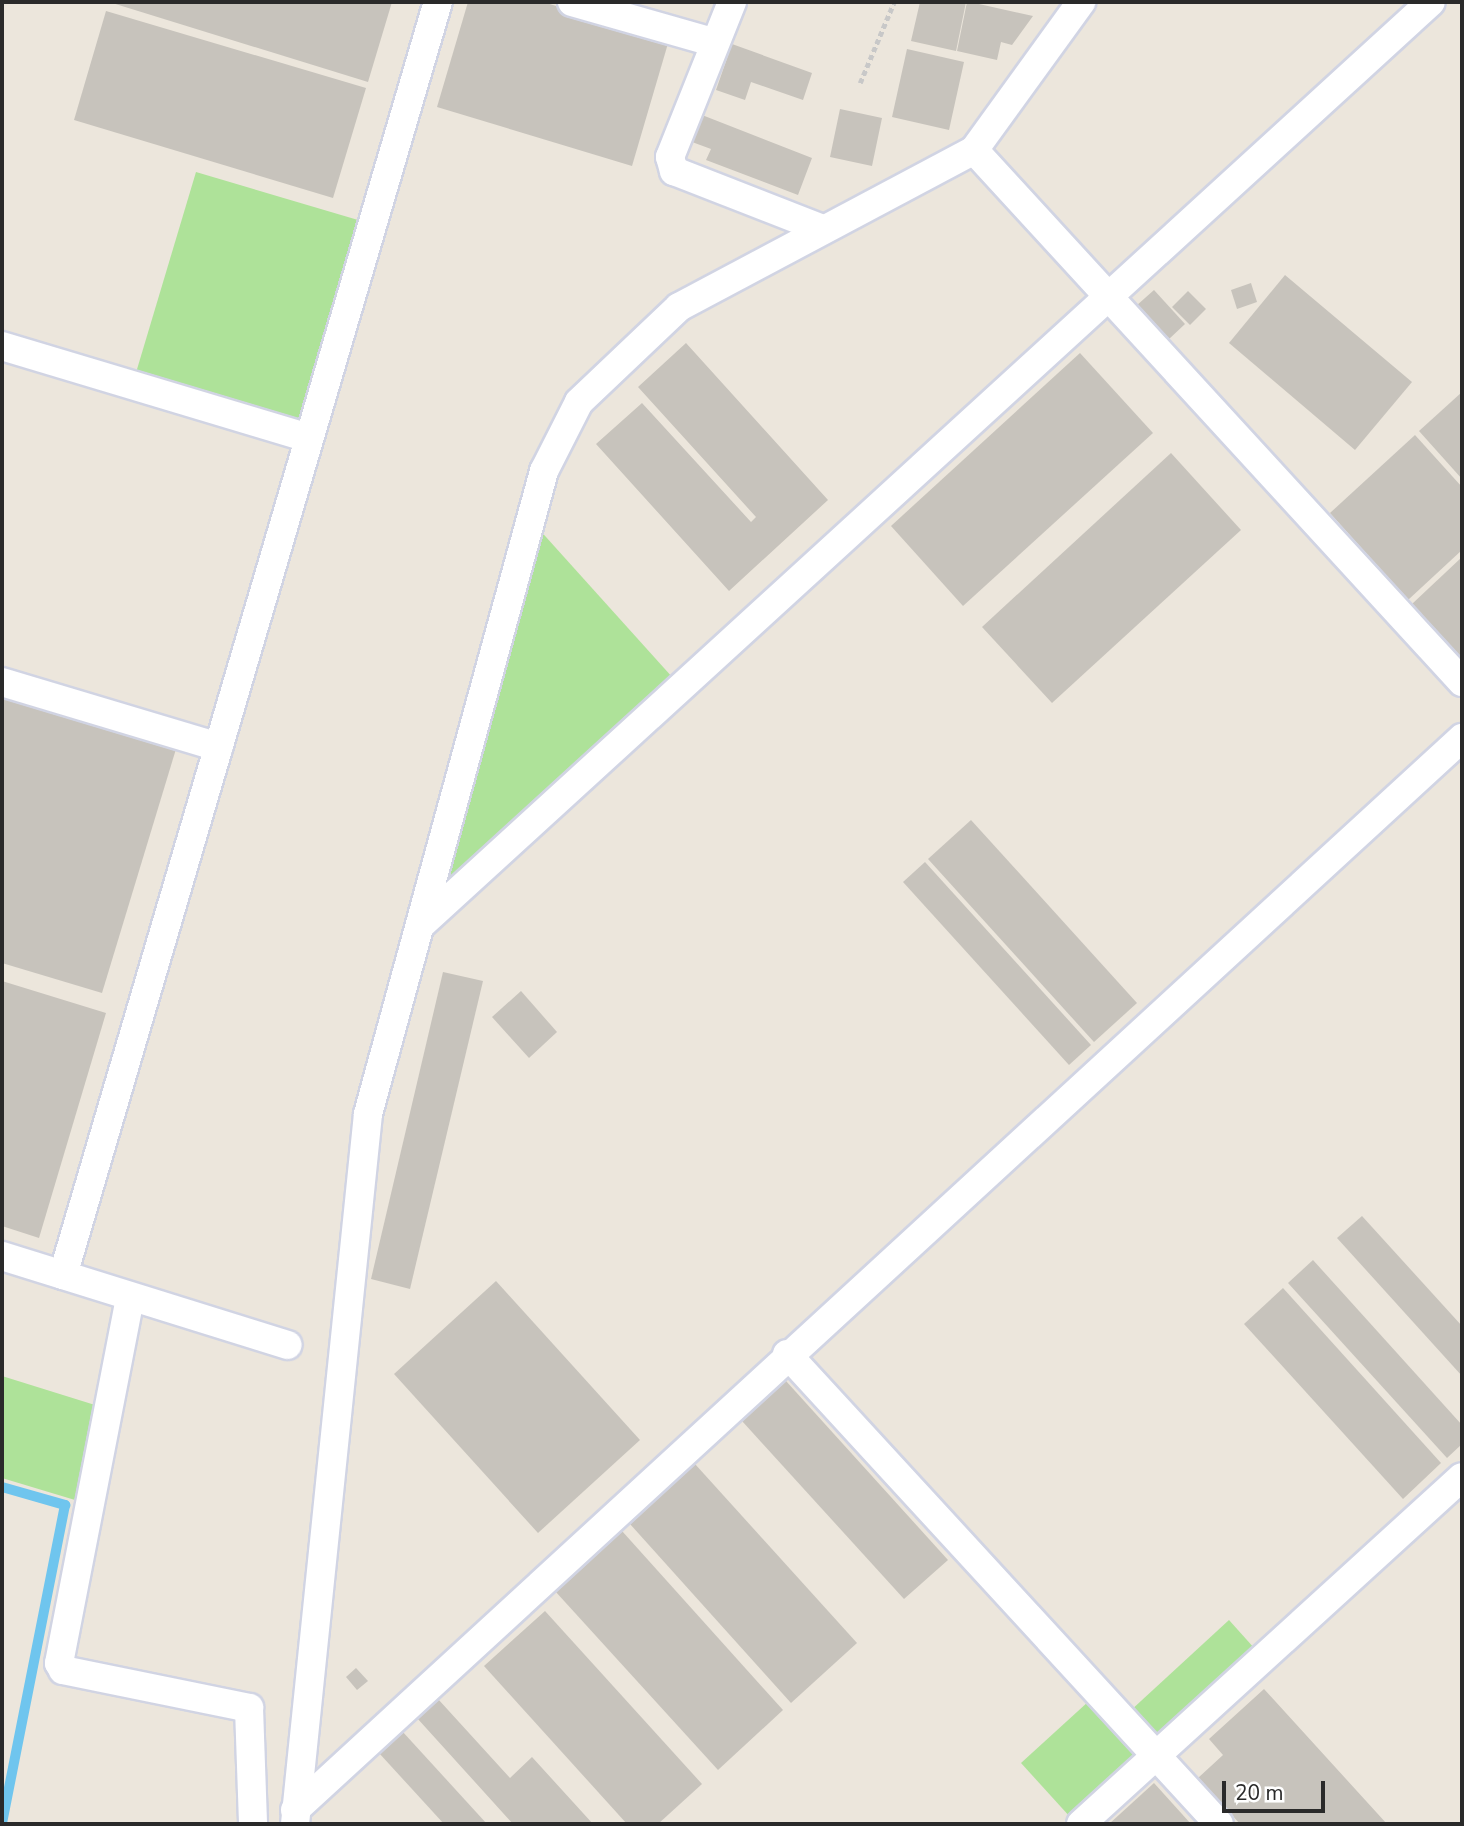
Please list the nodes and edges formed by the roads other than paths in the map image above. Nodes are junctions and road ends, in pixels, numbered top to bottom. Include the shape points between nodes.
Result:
1 (438, 2) edge
2 (572, 2) edge
3 (732, 2) edge
4 (1081, 2) edge
5 (1432, 2) edge
6 (712, 42) junction
7 (974, 149) junction
8 (823, 229) junction
9 (1109, 296) junction
10 (2, 346) edge
11 (309, 438) junction
12 (2, 682) edge
13 (1462, 682) edge
14 (1462, 738) edge
15 (218, 747) junction
16 (421, 924) junction
17 (2, 1256) edge
18 (63, 1275) junction
19 (130, 1298) junction
20 (287, 1345) dead end
21 (787, 1354) junction
22 (1462, 1478) edge
23 (1156, 1756) junction
24 (295, 1817) edge
25 (253, 1824) edge
26 (1081, 1824) edge
27 (1219, 1824) edge

1 - 11 street
2 - 6 street
3 - 6 street
4 - 7 street
5 - 9 street
6 - 8 street via 670,157 674,171
7 - 8 street
7 - 9 street
8 - 16 street via 680,307 579,402 544,471
9 - 13 street
9 - 16 street
10 - 11 street
11 - 15 street
12 - 15 street
14 - 21 street
15 - 18 street
16 - 24 street via 368,1114
17 - 18 street
18 - 19 street
19 - 20 street
19 - 25 street via 60,1663 63,1670 249,1708
21 - 23 street
21 - 24 street
22 - 23 street
23 - 26 street
23 - 27 street

